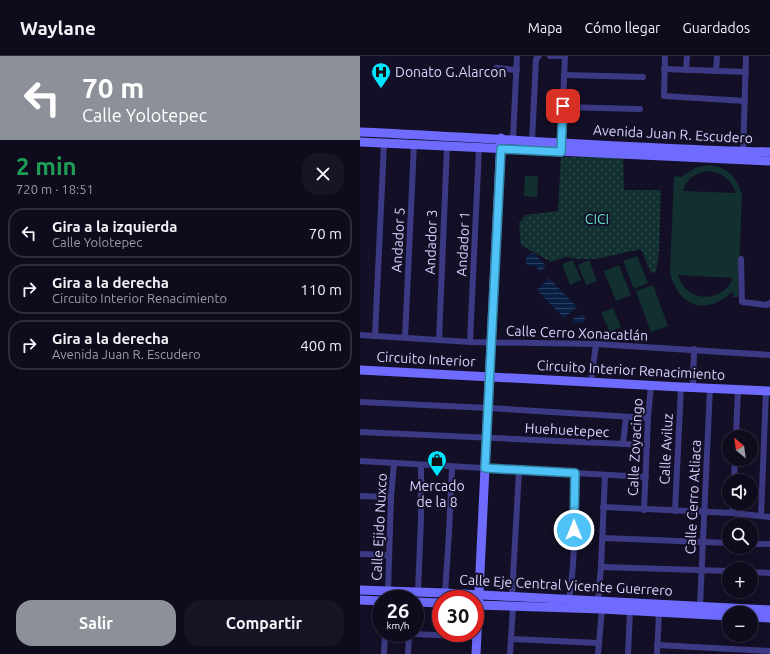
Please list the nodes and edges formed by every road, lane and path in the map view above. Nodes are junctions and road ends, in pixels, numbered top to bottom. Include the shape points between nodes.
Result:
1 (517, 56) edge
2 (539, 56) edge
3 (550, 56) edge
4 (565, 56) edge
5 (665, 56) edge
6 (687, 56) edge
7 (716, 56) edge
8 (746, 56) edge
9 (496, 68) dead end
10 (664, 69) junction
11 (517, 70) junction
12 (686, 70) junction
13 (716, 71) junction
14 (746, 72) junction
15 (564, 75) junction
16 (643, 77) dead end
17 (745, 101) junction
18 (563, 106) junction
19 (640, 109) dead end
20 (360, 132) edge
21 (501, 138) junction
22 (513, 139) junction
23 (463, 141) junction
24 (532, 141) junction
25 (360, 142) edge
26 (384, 143) junction
27 (414, 144) junction
28 (447, 146) junction
29 (479, 147) junction
30 (561, 147) junction
31 (501, 149) junction
32 (770, 152) edge
33 (743, 156) junction
34 (770, 161) edge
35 (741, 259) dead end
36 (770, 304) edge
37 (360, 335) edge
38 (375, 336) junction
39 (405, 338) junction
40 (439, 340) junction
41 (470, 342) junction
42 (492, 342) junction
43 (596, 344) junction
44 (694, 349) junction
45 (770, 355) edge
46 (360, 370) edge
47 (490, 377) junction
48 (591, 382) junction
49 (651, 385) junction
50 (681, 387) junction
51 (693, 387) junction
52 (710, 388) junction
53 (738, 389) junction
54 (768, 391) edge
55 (360, 402) edge
56 (489, 408) junction
57 (626, 417) junction
58 (648, 418) junction
59 (736, 430) edge
60 (360, 432) edge
61 (486, 438) junction
62 (624, 444) junction
63 (647, 445) junction
64 (360, 462) edge
65 (394, 464) junction
66 (420, 465) junction
67 (452, 466) junction
68 (485, 468) junction
69 (519, 470) junction
70 (575, 473) junction
71 (605, 475) junction
72 (646, 477) junction
73 (360, 496) edge
74 (391, 497) junction
75 (603, 507) junction
76 (644, 510) junction
77 (732, 510) edge
78 (676, 512) junction
79 (704, 512) junction
80 (732, 513) junction
81 (761, 516) junction
82 (770, 517) edge
83 (603, 538) junction
84 (703, 542) junction
85 (722, 543) edge
86 (758, 544) edge
87 (770, 544) edge
88 (360, 554) edge
89 (389, 556) junction
90 (601, 567) junction
91 (701, 570) junction
92 (722, 571) edge
93 (758, 572) edge
94 (770, 573) edge
95 (360, 590) edge
96 (372, 590) edge
97 (388, 590) edge
98 (418, 590) edge
99 (445, 590) edge
100 (478, 590) edge
101 (484, 594) edge
102 (512, 596) junction
103 (569, 599) junction
104 (360, 600) edge
105 (598, 600) junction
106 (372, 601) edge
107 (484, 605) edge
108 (513, 606) junction
109 (700, 606) junction
110 (602, 609) junction
111 (770, 610) edge
112 (630, 612) junction
113 (659, 613) junction
114 (722, 616) edge
115 (758, 617) edge
116 (770, 618) edge
117 (511, 639) junction
118 (385, 642) edge
119 (409, 642) edge
120 (476, 642) edge
121 (599, 643) junction
122 (657, 645) junction
123 (770, 651) edge
124 (384, 654) edge
125 (408, 654) edge
126 (476, 654) edge
127 (510, 654) edge
128 (598, 654) edge
129 (628, 654) edge
130 (657, 654) edge

1 - 11 street
2 - 24 street via 536,59
3 - 4 street
4 - 15 street
5 - 10 street
6 - 12 street
7 - 13 street
8 - 14 street
9 - 11 street
10 - 12 street
10 - 17 street via 664,96
11 - 22 street
12 - 13 street
13 - 14 street
14 - 17 street
15 - 16 street
15 - 18 street
17 - 33 street
18 - 19 street
18 - 30 street
20 - 23 main road, Avenida Juan R. Escudero
21 - 22 main road, Avenida Juan R. Escudero
21 - 23 main road, Avenida Juan R. Escudero
21 - 31 main road
22 - 24 main road, Avenida Juan R. Escudero
23 - 28 main road, Avenida Juan R. Escudero
23 - 29 main road, Avenida Juan R. Escudero
24 - 30 main road, Avenida Juan R. Escudero
25 - 26 main road, Avenida Juan R. Escudero
26 - 27 main road, Avenida Juan R. Escudero
26 - 38 street
27 - 28 main road, Avenida Juan R. Escudero
27 - 39 street, Andador 5
28 - 40 street, Andador 3
29 - 31 main road, Avenida Juan R. Escudero
29 - 41 street, Andador 1
30 - 31 main road, Avenida Juan R. Escudero
30 - 33 main road, Avenida Juan R. Escudero
31 - 42 main road
32 - 33 main road, Avenida Juan R. Escudero
33 - 34 main road, Avenida Juan R. Escudero
35 - 36 street via 742,302
37 - 38 street, Calle Cerro Xonacatlán
38 - 39 street, Calle Cerro Xonacatlán
39 - 40 street, Calle Cerro Xonacatlán
40 - 41 street, Calle Cerro Xonacatlán
41 - 42 street, Calle Cerro Xonacatlán
42 - 43 street, Calle Cerro Xonacatlán
42 - 47 main road
43 - 44 street, Calle Cerro Xonacatlán
43 - 48 street
44 - 45 street, Calle Cerro Xonacatlán
44 - 51 street
46 - 47 main road, Circuito Interior
47 - 48 main road, Circuito Interior Renacimiento
47 - 56 main road
48 - 49 main road, Circuito Interior Renacimiento
49 - 50 main road, Circuito Interior Renacimiento
49 - 58 street, Calle Zoyacingo
50 - 51 main road, Circuito Interior Renacimiento
50 - 78 street, Calle Aviluz
51 - 52 main road, Circuito Interior Renacimiento
52 - 53 main road, Circuito Interior Renacimiento
52 - 79 street, Calle Cerro Atliaca
53 - 54 main road, Circuito Interior Renacimiento
53 - 59 street
54 - 81 street
55 - 56 street
56 - 57 street
56 - 61 main road
57 - 58 street
57 - 62 street
58 - 63 street, Calle Zoyacingo
60 - 61 street, Huehuetepec
61 - 62 street, Huehuetepec
61 - 68 main road
62 - 63 street, Huehuetepec
63 - 72 street, Calle Zoyacingo
64 - 65 street
65 - 66 street
65 - 74 street, Calle Ejido Nuxco
66 - 67 street
66 - 98 street
67 - 68 street
67 - 99 street
68 - 69 street
68 - 100 main road
69 - 70 street
69 - 102 street
70 - 71 street
70 - 103 street via 572,583
71 - 72 street
71 - 75 street
72 - 76 street, Calle Zoyacingo
73 - 74 street
74 - 89 street, Calle Ejido Nuxco
75 - 76 street
75 - 83 street
76 - 78 street
77 - 80 street
78 - 79 street
79 - 80 street
79 - 84 street, Calle Cerro Atliaca
80 - 81 street
81 - 82 street
83 - 84 street
83 - 90 street
84 - 85 street
84 - 91 street, Calle Cerro Atliaca
86 - 87 street
88 - 89 street
89 - 97 street, Calle Ejido Nuxco
90 - 91 street
90 - 105 street
91 - 92 street
91 - 109 street, Calle Cerro Atliaca
93 - 94 street
95 - 96 main road, Calle Eje Central Vicente Guerrero
101 - 102 main road, Calle Eje Central Vicente Guerrero
102 - 103 main road, Calle Eje Central Vicente Guerrero
103 - 105 main road, Calle Eje Central Vicente Guerrero
104 - 106 main road
105 - 109 main road, Calle Eje Central Vicente Guerrero
107 - 108 main road, Calle Eje Central Vicente Guerrero
108 - 110 main road, Calle Eje Central Vicente Guerrero
108 - 117 street
109 - 111 main road, Calle Eje Central Vicente Guerrero
110 - 112 main road, Calle Eje Central Vicente Guerrero
110 - 121 street
112 - 113 main road, Calle Eje Central Vicente Guerrero
112 - 129 street
113 - 114 main road, Calle Eje Central Vicente Guerrero
113 - 122 street
115 - 116 main road
117 - 121 street
117 - 127 street
118 - 124 street
119 - 125 street
120 - 126 main road
121 - 128 street
122 - 123 street
122 - 130 street

